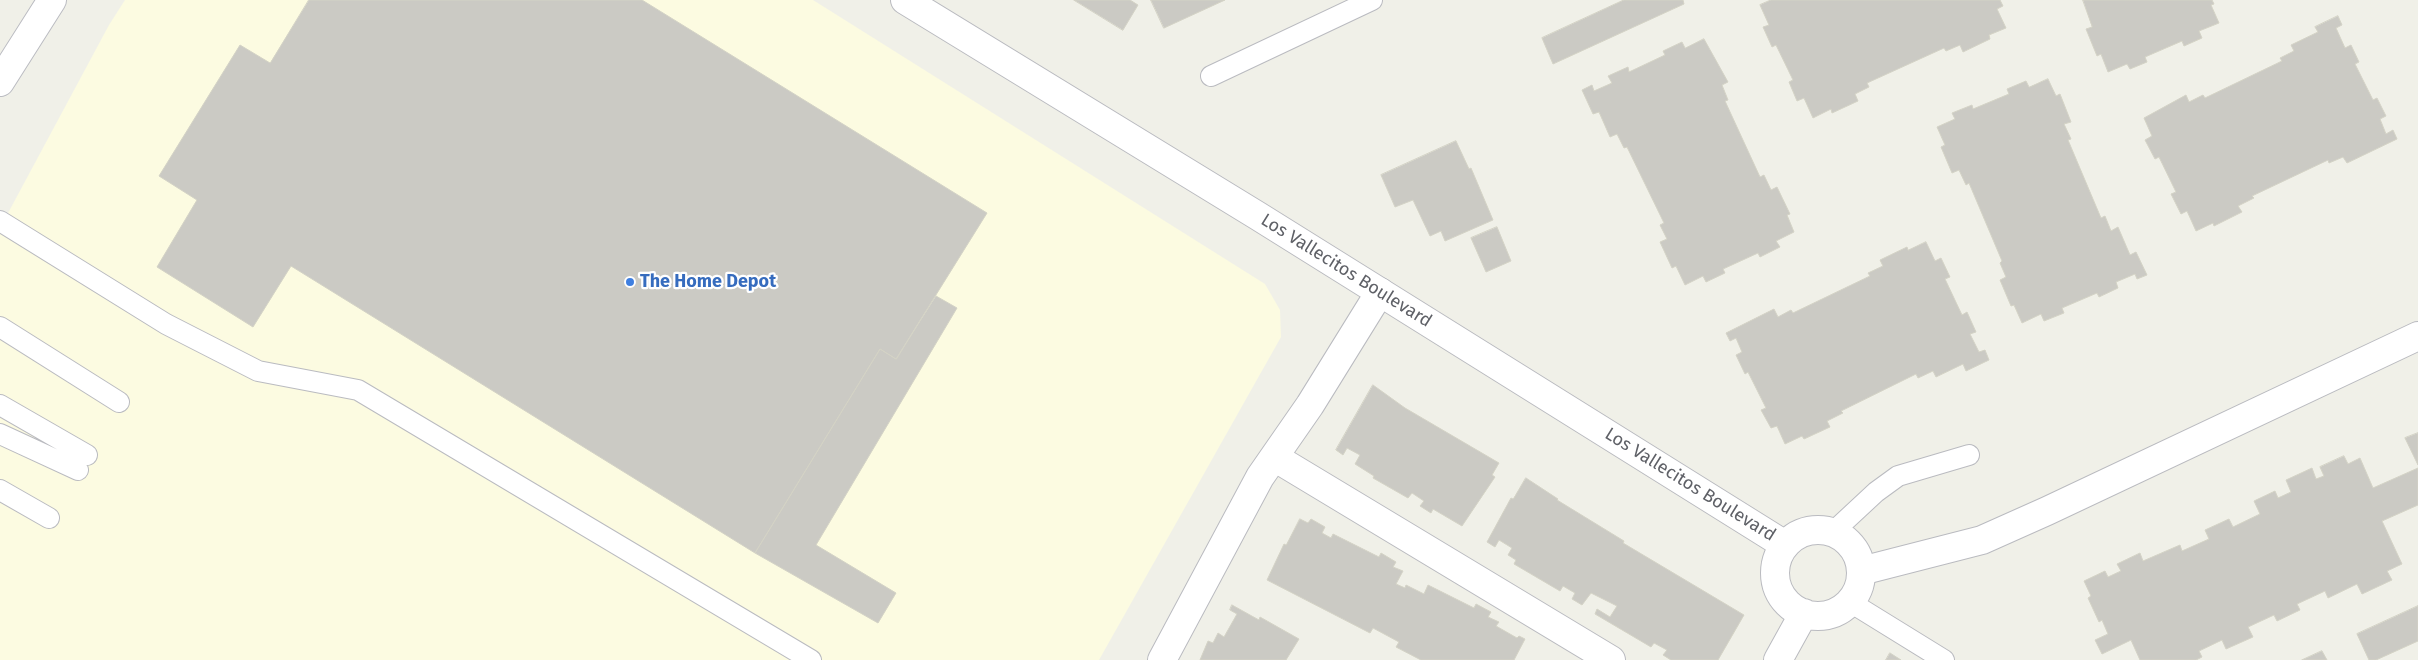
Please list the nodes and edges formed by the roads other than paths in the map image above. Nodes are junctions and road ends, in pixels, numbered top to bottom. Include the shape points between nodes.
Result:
1 (52, 0) edge
2 (906, 0) edge
3 (1372, 0) edge
4 (1211, 76) dead end
5 (0, 82) edge
6 (0, 221) edge
7 (1380, 292) junction
8 (0, 327) edge
9 (2418, 336) edge
10 (119, 402) dead end
11 (0, 406) edge
12 (0, 434) edge
13 (1969, 455) dead end
14 (1274, 457) junction
15 (0, 490) edge
16 (49, 518) dead end
17 (1833, 532) junction
18 (1785, 545) junction
19 (1861, 571) junction
20 (1850, 602) junction
21 (1804, 613) junction
22 (1599, 657) edge
23 (811, 660) edge
24 (1162, 660) edge
25 (1778, 660) edge
26 (1944, 660) edge

1 - 5 street
2 - 7 street, Los Vallecitos Boulevard
3 - 4 lane
6 - 23 lane via 166,324 258,371 358,390
7 - 14 street
7 - 18 street, Los Vallecitos Boulevard
8 - 10 lane
9 - 19 street via 1982,540
11 - 12 lane via 82,463
13 - 17 lane via 1898,476
14 - 22 street
14 - 24 street via 1260,477
15 - 16 lane
17 - 18 street via 1807,531
17 - 19 street via 1853,547
18 - 21 street via 1775,570 1777,584 1792,607
19 - 20 street via 1861,582
20 - 21 street via 1828,615
20 - 26 lane
21 - 25 street

